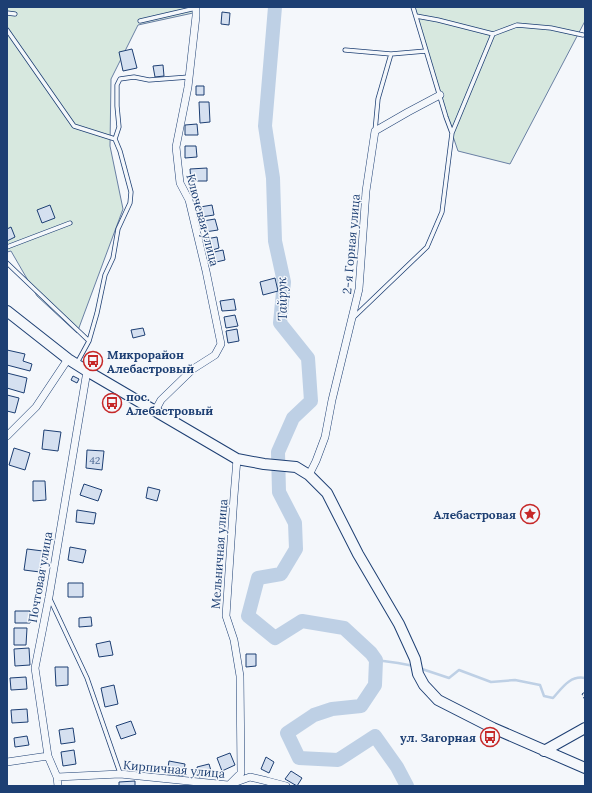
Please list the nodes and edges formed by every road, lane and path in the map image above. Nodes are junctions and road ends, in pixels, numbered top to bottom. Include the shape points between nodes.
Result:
1 (196, 7) edge
2 (413, 7) edge
3 (7, 13) edge
4 (15, 14) dead end
5 (416, 16) junction
6 (140, 21) dead end
7 (7, 30) edge
8 (493, 34) junction
9 (583, 34) dead end
10 (345, 50) dead end
11 (426, 51) junction
12 (391, 54) junction
13 (189, 77) junction
14 (440, 96) junction
15 (375, 131) junction
16 (452, 133) junction
17 (115, 139) junction
18 (70, 223) dead end
19 (7, 247) edge
20 (7, 264) edge
21 (7, 311) edge
22 (352, 319) junction
23 (89, 341) junction
24 (72, 362) junction
25 (87, 371) junction
26 (155, 411) junction
27 (7, 436) edge
28 (237, 459) junction
29 (309, 475) junction
30 (48, 597) junction
31 (585, 728) edge
32 (544, 750) junction
33 (48, 756) junction
34 (7, 762) edge
35 (585, 768) edge
36 (120, 774) junction
37 (57, 777) junction
38 (58, 786) edge
39 (228, 786) edge
40 (286, 786) edge

1 - 6 lane
1 - 13 street, Ключевая улица
2 - 5 lane
3 - 4 lane
5 - 8 lane
5 - 11 lane
7 - 17 lane via 74,126
8 - 9 lane via 517,25
8 - 16 lane
10 - 12 lane
11 - 12 lane
11 - 14 lane
12 - 15 lane via 378,99
13 - 17 lane via 120,79 117,85 119,127
13 - 26 street, Ключевая улица via 176,147 179,176 180,184 189,200 221,344 215,355 193,369 161,400
14 - 15 street
14 - 16 lane
15 - 22 street, 2-я Горная улица via 366,191 359,289
16 - 22 lane via 442,212 427,247
17 - 23 lane via 131,192 130,203 118,229 113,258 105,275
18 - 19 lane
20 - 23 lane
21 - 24 street
22 - 29 street, 2-я Горная улица via 324,437
23 - 24 lane
24 - 25 street
24 - 27 street via 36,407
25 - 26 street
25 - 30 street, Почтовая улица
26 - 28 street
28 - 29 street via 296,467
28 - 39 street, Мельничная улица via 226,616 234,640 240,676 241,773
29 - 32 street via 327,493 398,624 424,685 438,700
30 - 33 street, Почтовая улица via 35,668
30 - 36 lane via 87,678
31 - 32 street
32 - 35 street
33 - 34 street
33 - 37 street, Почтовая улица
36 - 37 street, Кирпичная улица
36 - 39 street, Кирпичная улица
37 - 38 street, Почтовая улица
39 - 40 street, Кирпичная улица via 250,778

